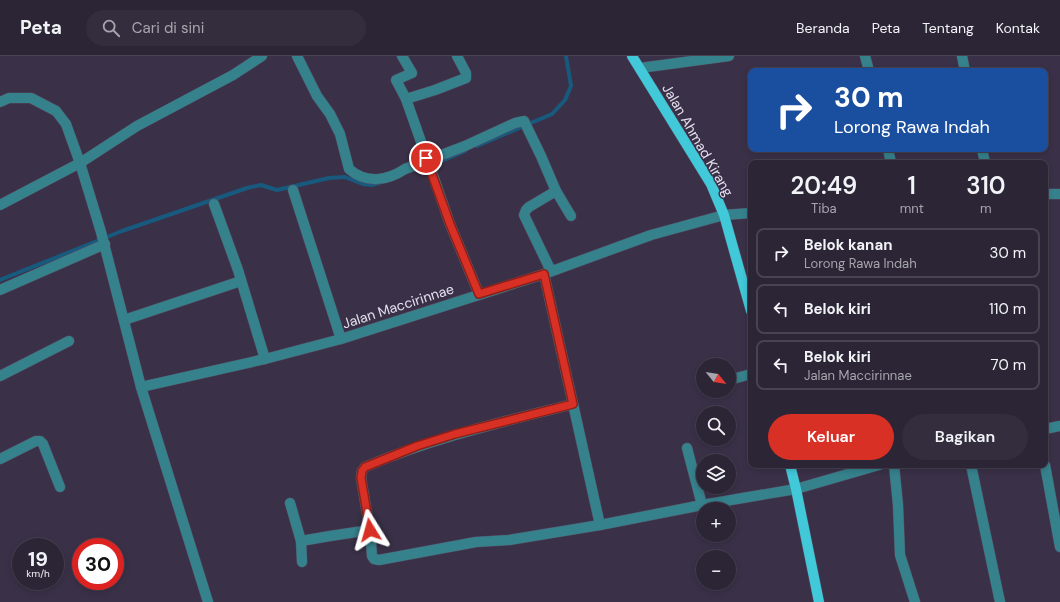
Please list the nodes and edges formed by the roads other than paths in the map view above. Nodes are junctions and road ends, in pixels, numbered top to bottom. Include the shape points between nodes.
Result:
1 (262, 56) edge
2 (297, 56) edge
3 (402, 56) edge
4 (457, 56) edge
5 (632, 56) edge
6 (729, 56) edge
7 (865, 56) edge
8 (962, 56) edge
9 (640, 68) junction
10 (868, 68) edge
11 (964, 68) edge
12 (406, 99) junction
13 (0, 102) edge
14 (427, 161) junction
15 (80, 163) junction
16 (293, 190) dead end
17 (556, 191) junction
18 (1048, 194) edge
19 (1060, 194) edge
20 (0, 204) edge
21 (214, 204) dead end
22 (748, 213) edge
23 (724, 215) junction
24 (571, 216) dead end
25 (105, 244) junction
26 (547, 272) junction
27 (241, 281) junction
28 (0, 290) edge
29 (479, 294) junction
30 (748, 300) edge
31 (124, 320) junction
32 (341, 339) junction
33 (69, 341) dead end
34 (265, 359) junction
35 (748, 375) edge
36 (0, 376) edge
37 (736, 378) edge
38 (141, 387) junction
39 (573, 404) junction
40 (1060, 426) edge
41 (1048, 428) edge
42 (688, 448) dead end
43 (0, 458) edge
44 (791, 468) edge
45 (868, 468) edge
46 (894, 468) edge
47 (972, 468) edge
48 (1046, 468) edge
49 (60, 487) dead end
50 (796, 488) junction
51 (702, 502) edge
52 (714, 502) edge
53 (290, 503) dead end
54 (696, 505) edge
55 (600, 525) junction
56 (370, 530) junction
57 (301, 541) junction
58 (1060, 547) edge
59 (302, 562) dead end
60 (208, 602) edge
61 (819, 602) edge
62 (915, 602) edge
63 (1000, 602) edge

1 - 15 street via 233,75 137,126
2 - 14 street via 316,96 330,114 340,134 349,169 366,178 376,179 398,174
3 - 12 street via 412,73 396,80
4 - 12 street via 466,78
5 - 9 main road, Jalan Ahmad Kirang
6 - 9 street
7 - 10 street
8 - 11 street
9 - 23 main road, Jalan Ahmad Kirang via 711,184
12 - 14 street
13 - 15 street via 9,98 31,98 56,111 66,124
14 - 17 street via 524,121
14 - 29 street
15 - 20 street
15 - 25 street
16 - 32 street
17 - 24 street
17 - 26 street via 529,207 524,215
18 - 19 street
21 - 27 street
22 - 23 street, Jalan Maccirinnae
23 - 26 street, Jalan Maccirinnae via 651,235
23 - 30 main road, Jalan Ahmad Kirang
25 - 28 street
25 - 31 street
26 - 29 street, Jalan Maccirinnae
26 - 39 street
27 - 31 street
27 - 34 street
29 - 32 street, Jalan Maccirinnae
31 - 38 street
32 - 34 street, Jalan Maccirinnae
33 - 36 street
34 - 38 street, Jalan Maccirinnae
35 - 37 street
38 - 60 street
39 - 55 street
39 - 56 street via 417,446 365,467 361,478
40 - 41 street
42 - 51 street
43 - 49 street via 40,441
44 - 50 main road
45 - 50 street
46 - 62 street via 900,555
47 - 63 street
48 - 58 street
50 - 52 street
50 - 61 main road
53 - 57 street
54 - 55 street
55 - 56 street via 509,540 476,542 379,560 372,556
56 - 57 street
57 - 59 street

